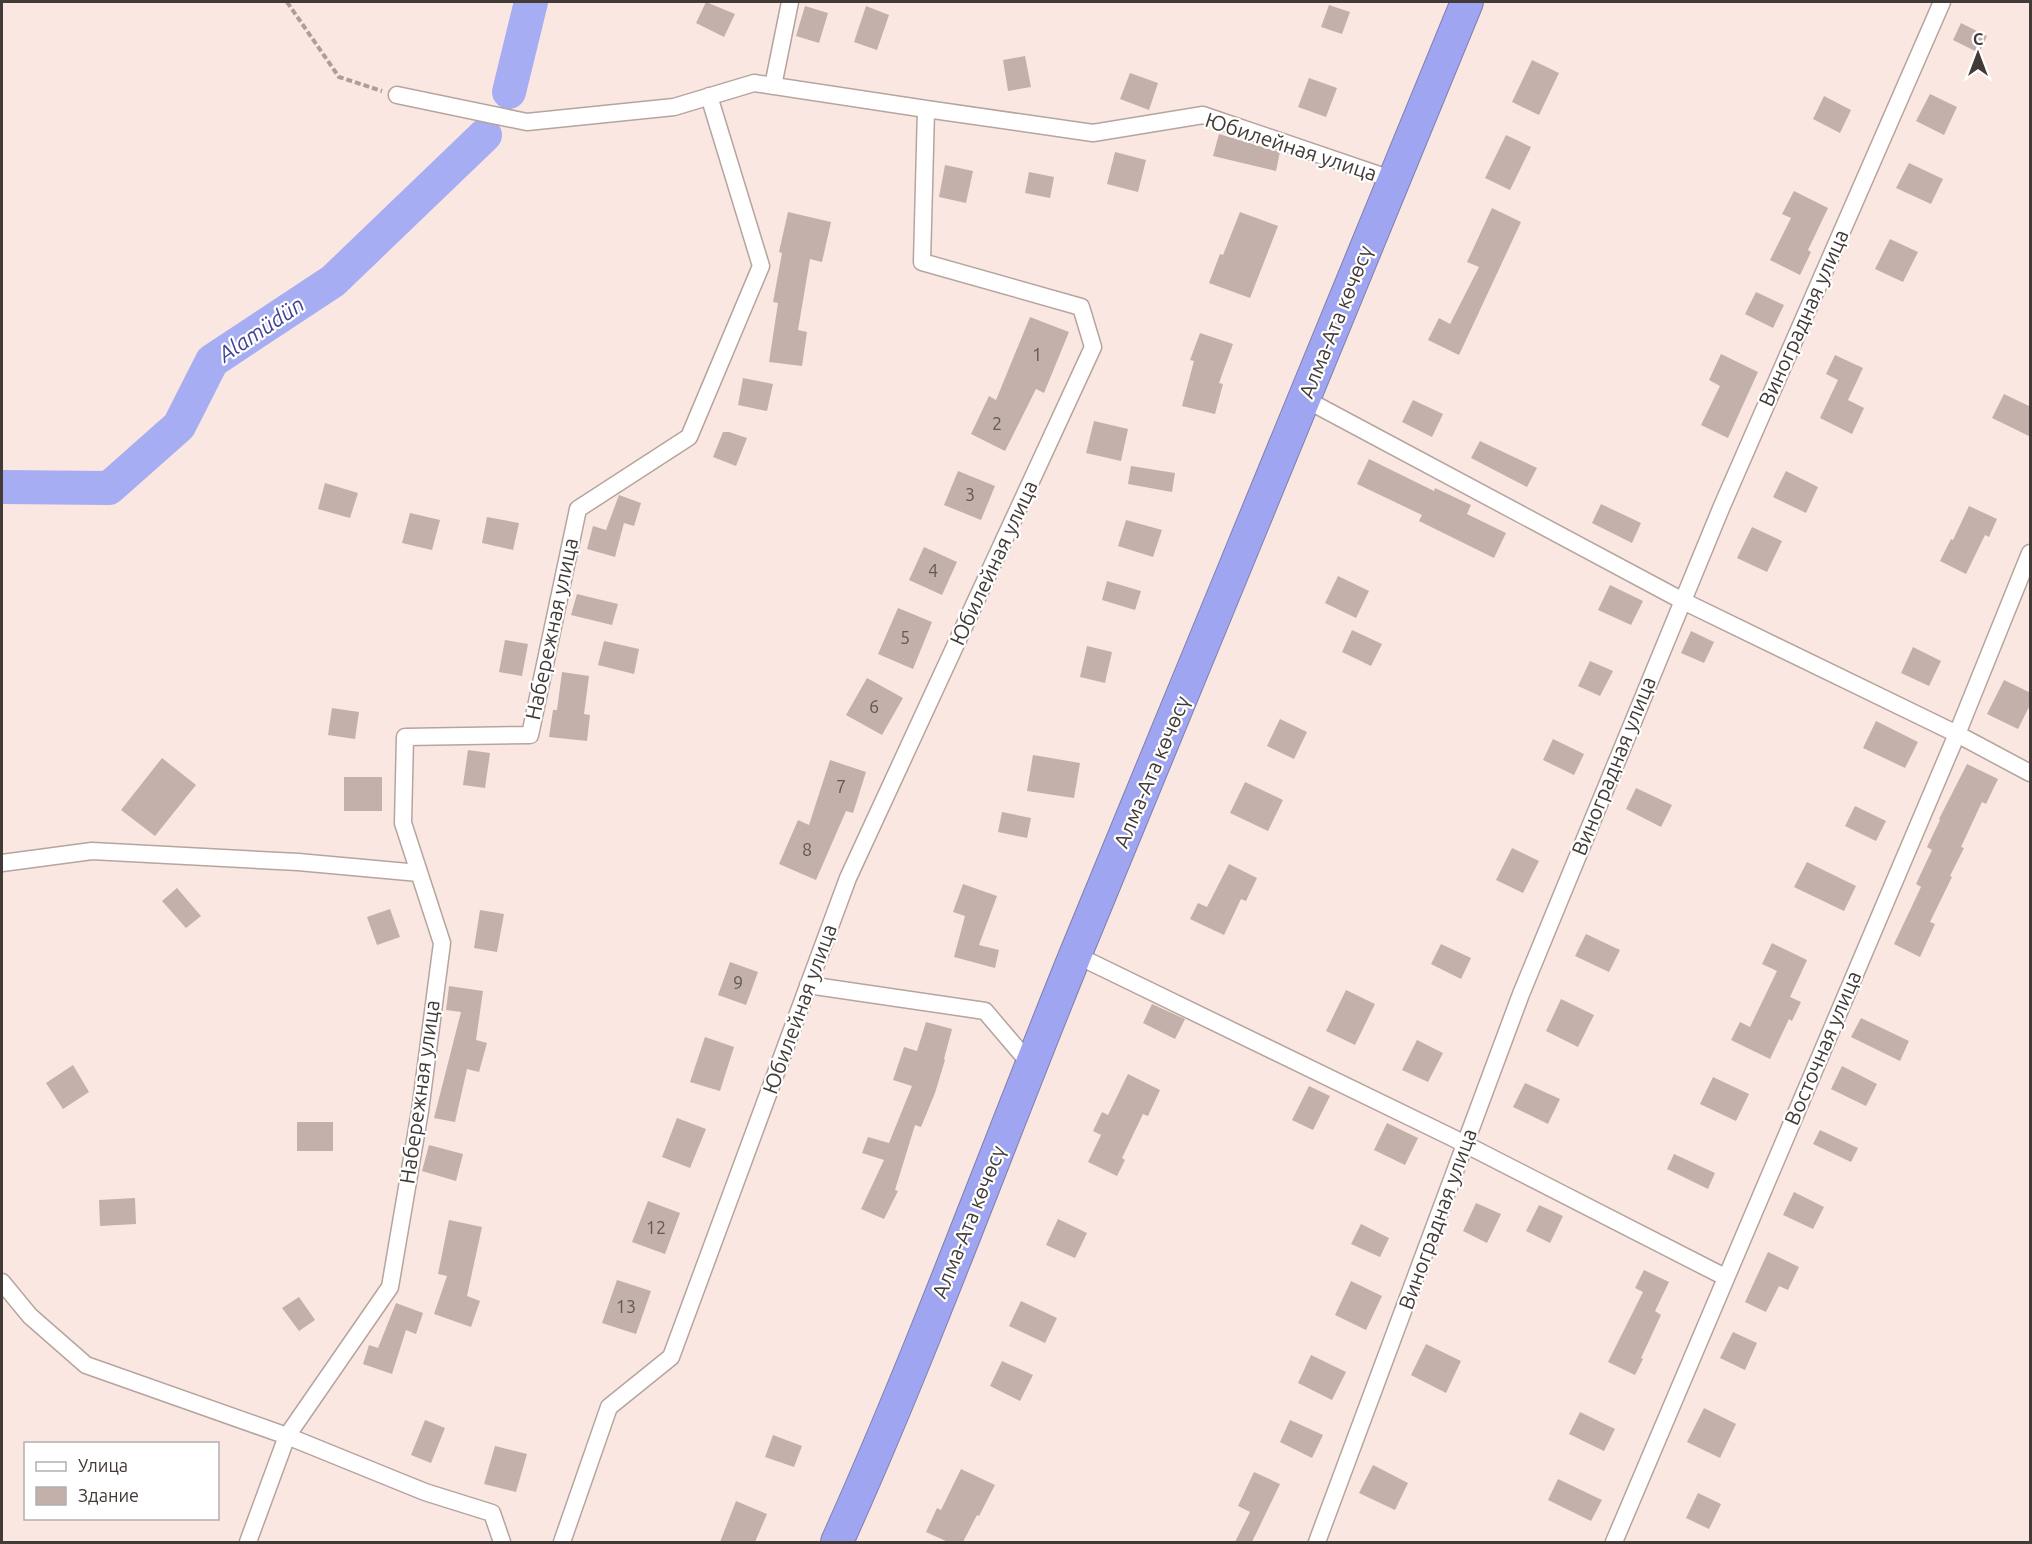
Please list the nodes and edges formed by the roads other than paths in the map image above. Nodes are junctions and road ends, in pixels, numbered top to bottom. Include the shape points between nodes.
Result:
1 (790, 2) edge
2 (1467, 2) edge
3 (1942, 2) edge
4 (773, 86) junction
5 (397, 95) road end
6 (709, 96) junction
7 (926, 109) junction
8 (1394, 180) junction
9 (1305, 399) junction
10 (2031, 553) edge
11 (1683, 601) junction
12 (1957, 734) junction
13 (2031, 774) edge
14 (2, 863) edge
15 (419, 873) junction
16 (1076, 955) junction
17 (808, 985) junction
18 (1031, 1065) junction
19 (1465, 1144) junction
20 (1725, 1276) junction
21 (2, 1282) edge
22 (287, 1436) junction
23 (248, 1542) edge
24 (502, 1542) edge
25 (562, 1542) edge
26 (837, 1542) edge
27 (1317, 1542) edge
28 (1614, 1542) edge

1 - 4 street
2 - 8 highway, Алма-Ата көчөсү
3 - 11 street, Виноградная улица
4 - 6 street via 754,84
4 - 7 street
5 - 6 street via 527,123 674,106
6 - 15 street, Набережная улица via 761,266 689,437 578,509 530,735 405,737 403,823
7 - 8 street, Юбилейная улица via 1093,133 1203,115
7 - 17 street, Юбилейная улица via 922,262 1081,307 1093,347 848,878
8 - 9 highway, Алма-Ата көчөсү
9 - 11 street
9 - 16 highway, Алма-Ата көчөсү
10 - 12 street, Восточная улица
11 - 12 street
11 - 19 street, Виноградная улица via 1521,994
12 - 13 street
12 - 20 street, Восточная улица
14 - 15 street via 92,851
15 - 22 street, Набережная улица via 442,943 420,1111 390,1287
16 - 18 highway, Алма-Ата көчөсү
16 - 19 street
17 - 18 street via 985,1011
17 - 25 street, Юбилейная улица via 671,1357 609,1407
18 - 26 highway, Алма-Ата көчөсү via 918,1351
19 - 20 street
19 - 27 street, Виноградная улица
20 - 28 street, Восточная улица
21 - 22 street via 30,1316 86,1365
22 - 23 street, Набережная улица
22 - 24 street via 425,1492 492,1513

